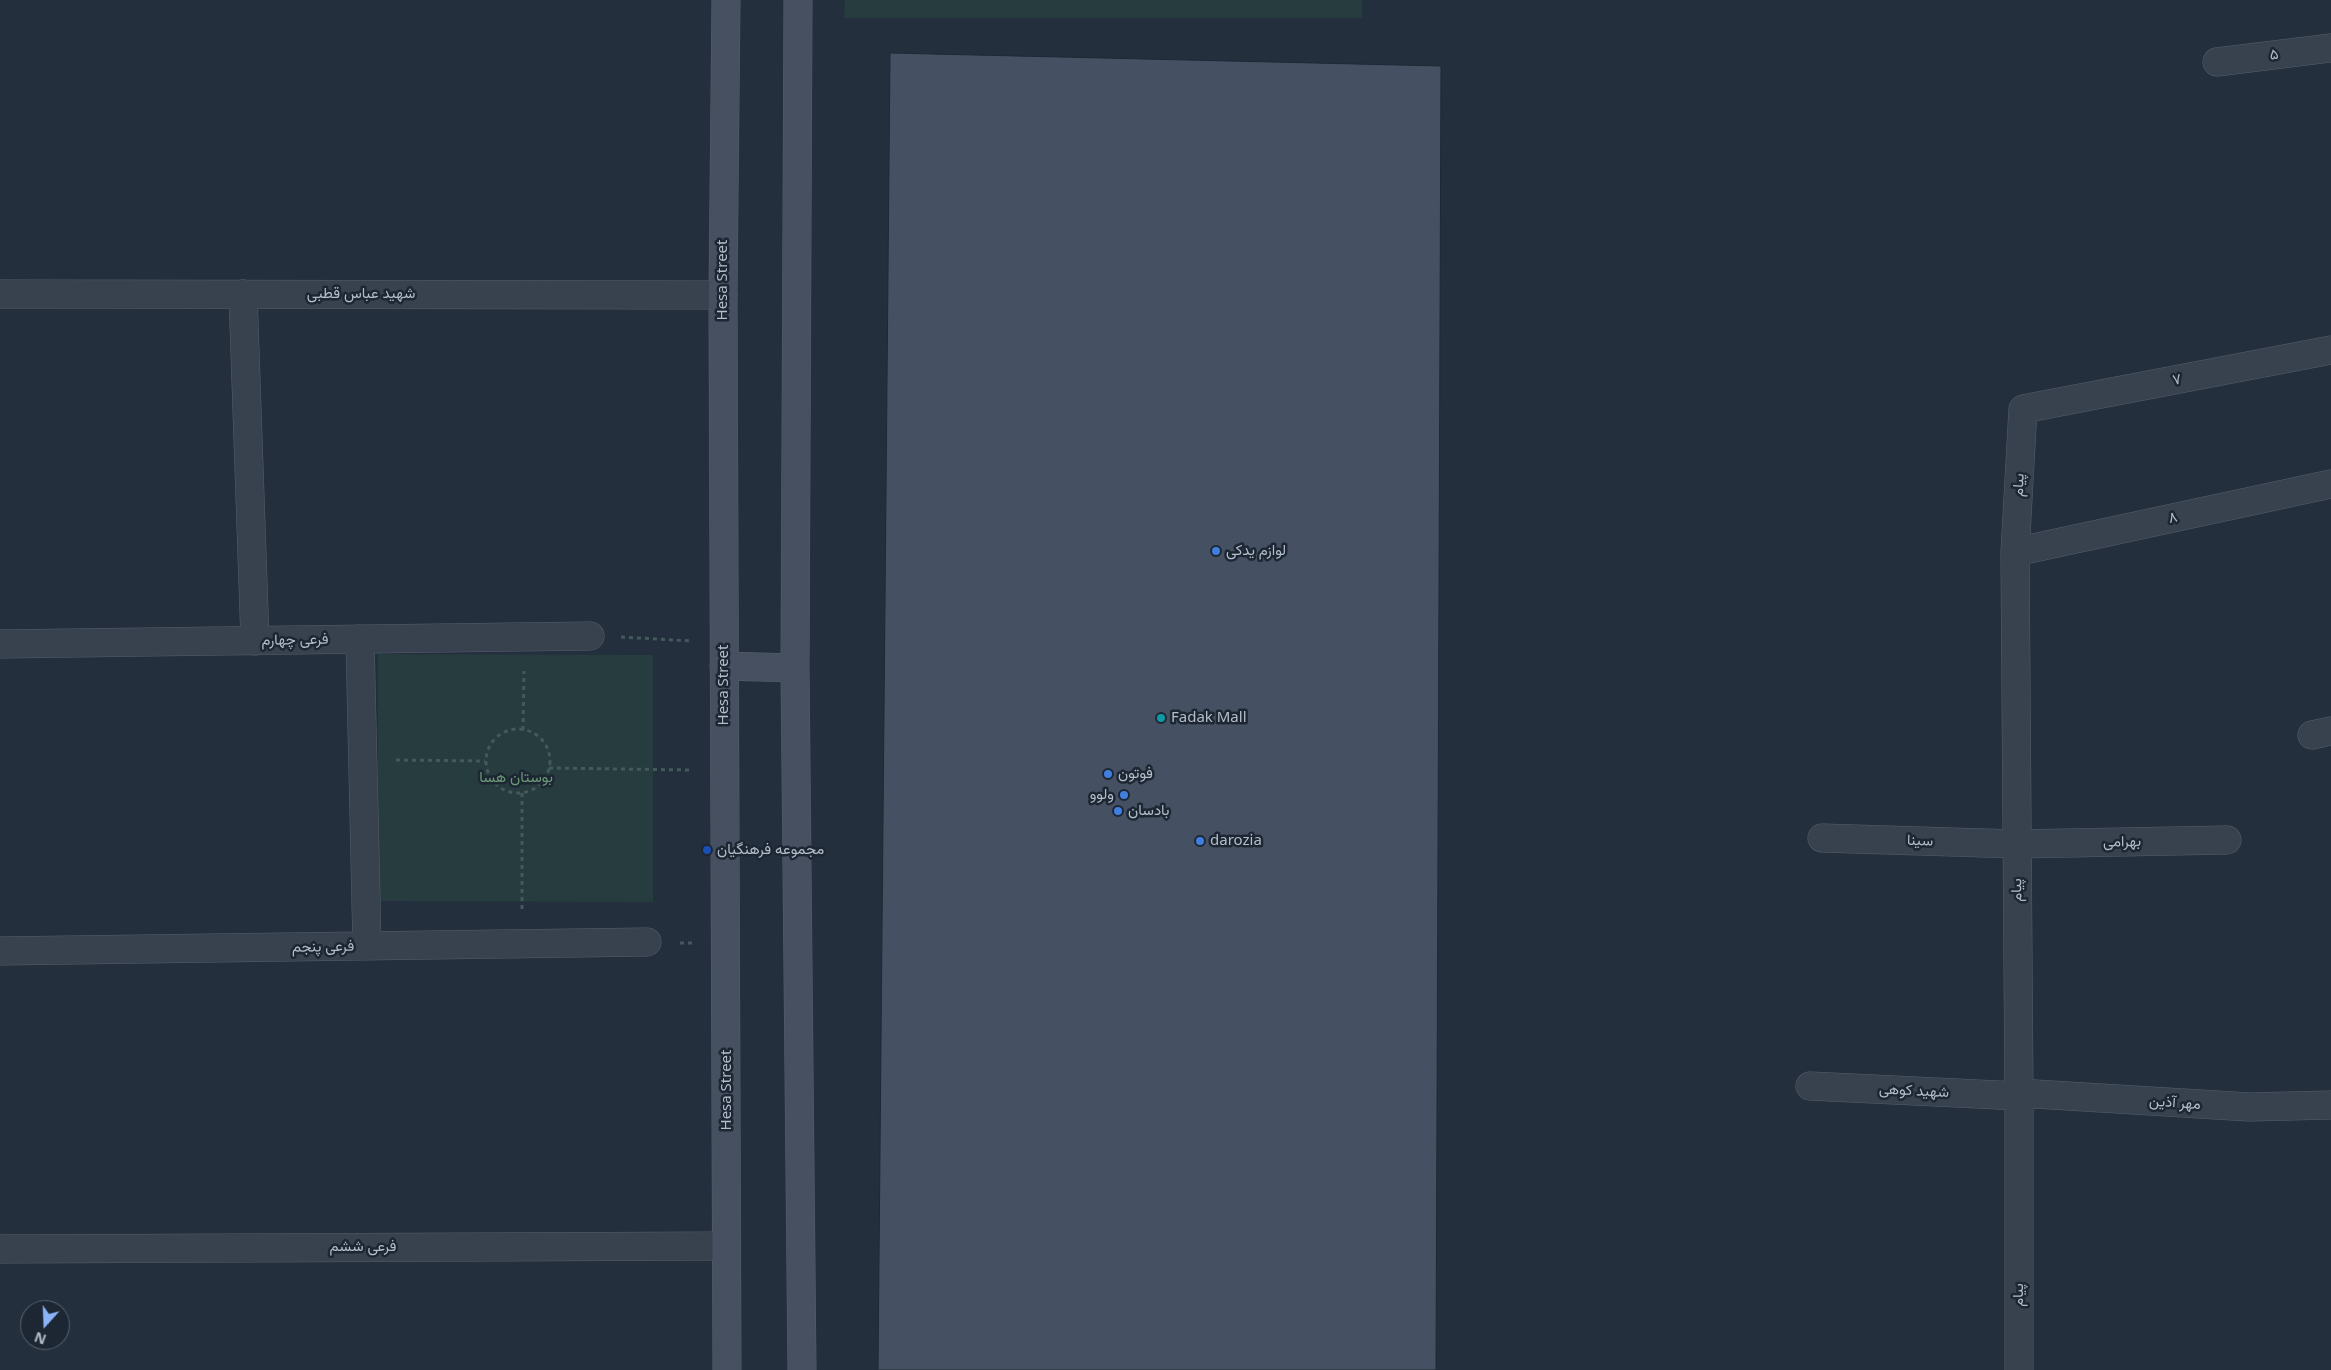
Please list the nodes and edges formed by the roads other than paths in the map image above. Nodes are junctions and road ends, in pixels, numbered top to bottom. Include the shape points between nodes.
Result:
1 (726, 0) edge
2 (798, 0) edge
3 (2331, 48) edge
4 (2217, 62) dead end
5 (0, 294) edge
6 (244, 294) junction
7 (722, 295) junction
8 (2331, 350) edge
9 (2023, 409) joint
10 (2331, 484) edge
11 (2015, 552) junction
12 (590, 636) road end
13 (360, 640) junction
14 (255, 641) junction
15 (0, 644) edge
16 (724, 654) junction
17 (796, 668) junction
18 (1822, 838) dead end
19 (2227, 840) dead end
20 (2017, 844) junction
21 (647, 942) road end
22 (367, 946) junction
23 (0, 951) edge
24 (1810, 1086) dead end
25 (2020, 1096) junction
26 (2331, 1105) edge
27 (726, 1246) junction
28 (0, 1249) edge
29 (727, 1370) edge
30 (802, 1370) edge
31 (2019, 1370) edge

1 - 7 main road, Hesa Street
2 - 17 main road
3 - 4 street, ۵
5 - 6 street, شهید عباس قطبی
6 - 7 street, شهید عباس قطبی
6 - 14 street
7 - 16 main road, Hesa Street
8 - 9 street, ۷
9 - 11 street, پیام
10 - 11 street, ۸
11 - 20 street, پیام
12 - 13 street, فرعی چهارم
13 - 14 street, فرعی چهارم
13 - 22 street
14 - 15 street, فرعی چهارم
16 - 17 main road
16 - 27 main road, Hesa Street
17 - 30 main road
18 - 20 street, سینا
19 - 20 street, بهرامی
20 - 25 street, پیام
21 - 22 street, فرعی پنجم
22 - 23 street, فرعی پنجم
24 - 25 street, شهید کوهی
25 - 26 street, مهر آذین via 2035,1094 2249,1107
25 - 31 street, پیام
27 - 28 street, فرعی ششم
27 - 29 main road, Hesa Street

